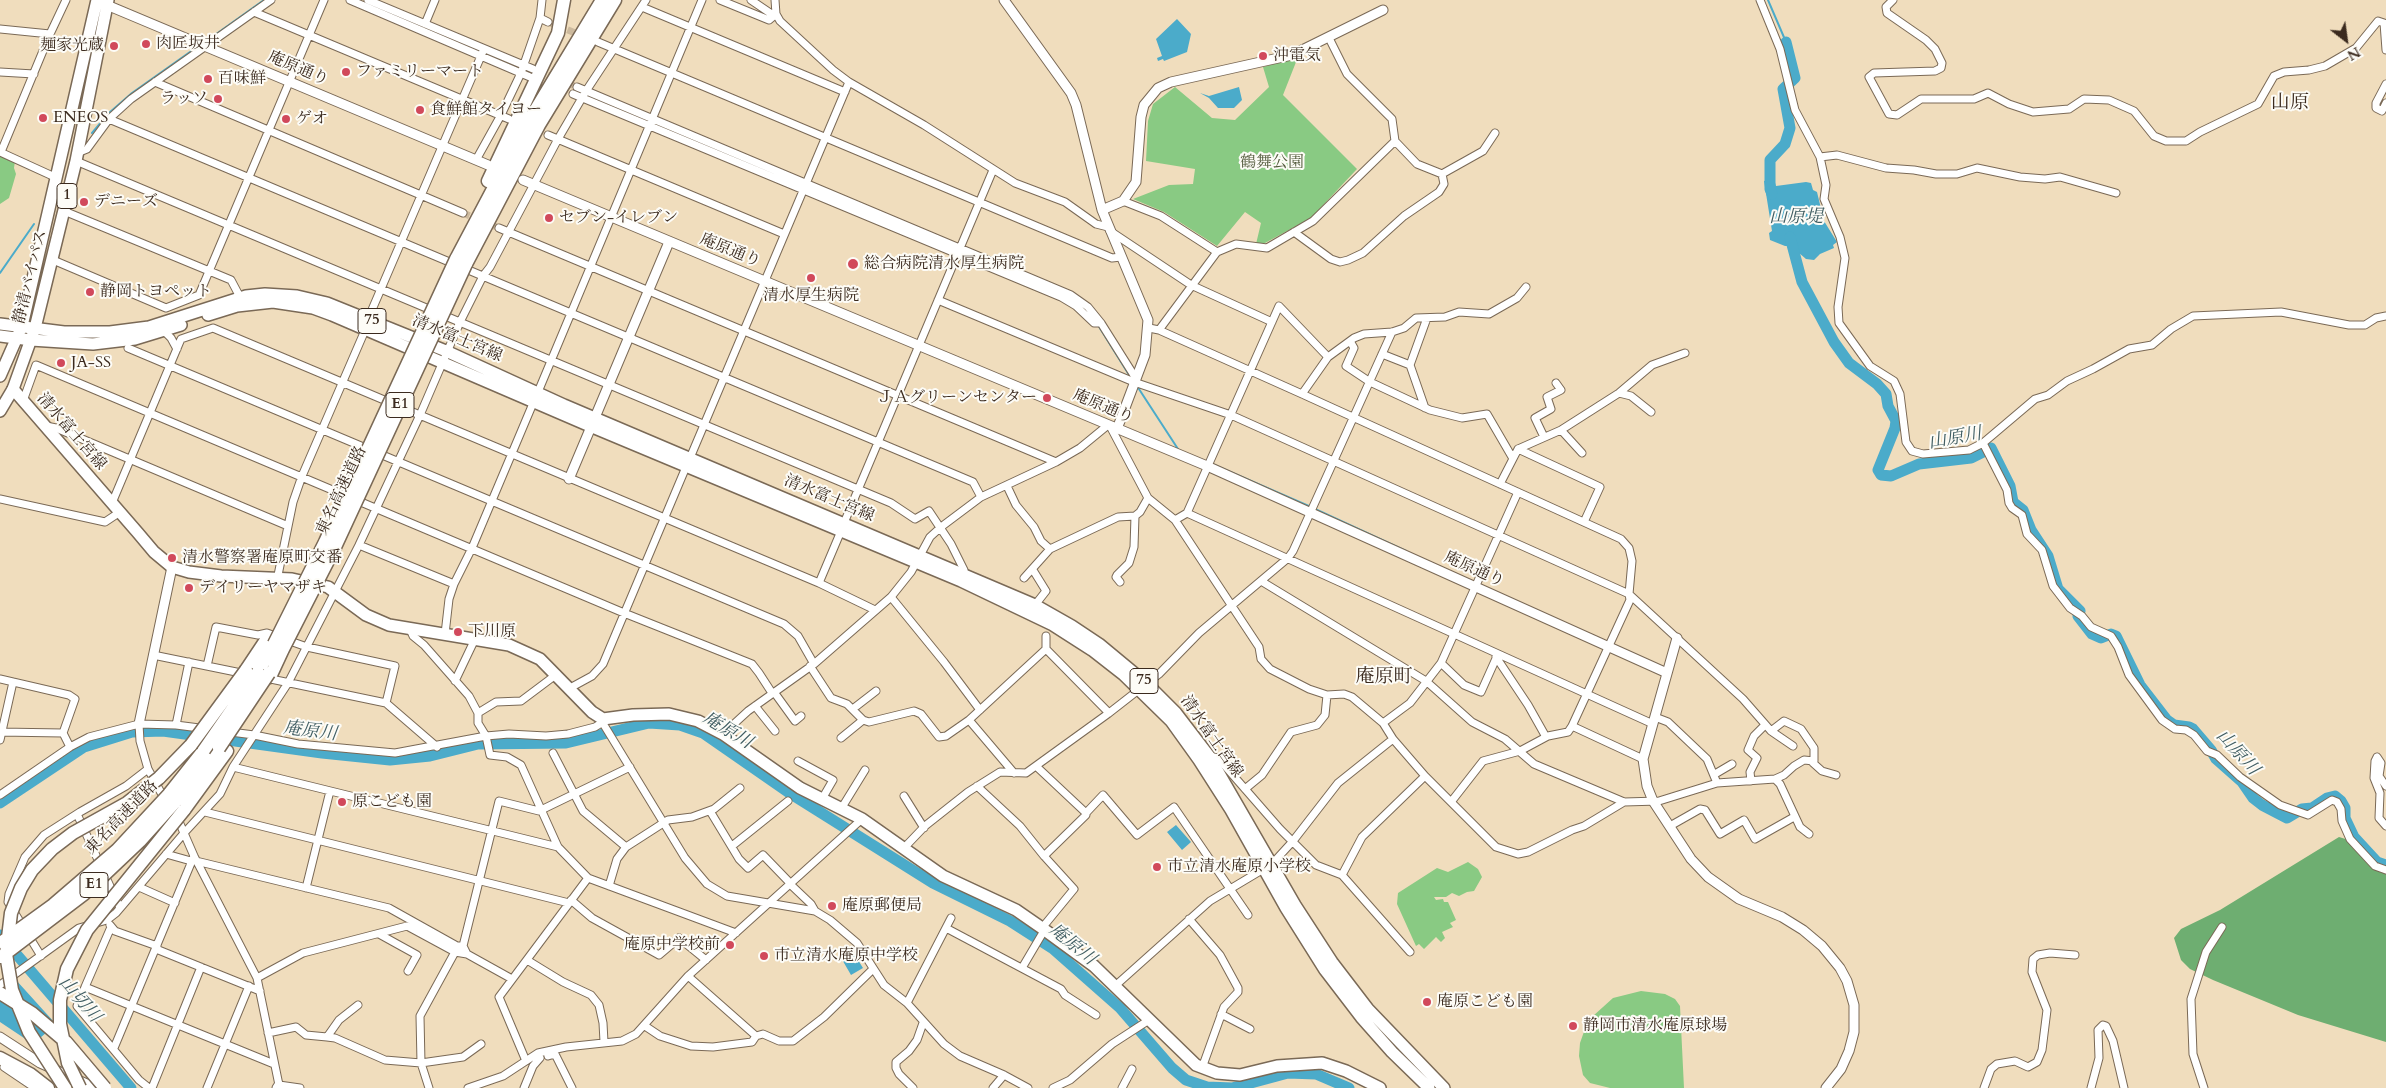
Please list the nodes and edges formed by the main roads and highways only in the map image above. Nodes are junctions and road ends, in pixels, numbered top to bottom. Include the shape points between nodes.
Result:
1 (564, 0) edge
2 (602, 0) edge
3 (615, 0) edge
4 (101, 1) edge
5 (461, 258) junction
6 (0, 324) edge
7 (367, 324) junction
8 (22, 326) junction
9 (35, 328) junction
10 (0, 336) edge
11 (16, 338) junction
12 (31, 340) junction
13 (0, 376) edge
14 (13, 389) junction
15 (536, 396) junction
16 (0, 411) edge
17 (918, 559) junction
18 (275, 644) junction
19 (261, 673) junction
20 (1142, 686) junction
21 (176, 802) junction
22 (1268, 867) junction
23 (0, 944) edge
24 (0, 958) edge
25 (0, 993) edge
26 (0, 1058) edge
27 (1423, 1086) edge
28 (48, 1088) edge
29 (65, 1088) edge
30 (80, 1088) edge
31 (105, 1088) edge
32 (1380, 1088) edge
33 (1444, 1088) edge

1 - 5 highway via 558,32 487,184
2 - 5 highway, 東名高速道路 / E1 via 530,120
3 - 5 highway, 東名高速道路 / E1
4 - 8 main road, 静清バイパス / 1
4 - 9 main road, 静清バイパス / 1 via 77,157
5 - 18 highway, 東名高速道路 / E1, bridge
5 - 18 highway, 東名高速道路 / E1, bridge via 335,547
6 - 8 main road, 清水富士宮線 / 75
7 - 9 main road, 清水富士宮線 / 75 via 346,310 297,296 265,294 240,297 141,328 89,333
7 - 12 main road, 清水富士宮線 / 75 via 313,308 261,302 213,313 135,339 93,344
7 - 15 main road, 清水富士宮線 / 75 via 446,352
7 - 15 main road, 清水富士宮線 / 75 via 441,362
8 - 9 main road, 清水富士宮線 / 75
8 - 11 main road, 静清バイパス / 1
9 - 12 main road, 静清バイパス / 1
10 - 11 main road, 清水富士宮線 / 75
11 - 12 main road, 清水富士宮線 / 75
11 - 13 main road, 静清バイパス / 1
12 - 14 main road, 静清バイパス / 1
14 - 16 main road, 静清バイパス / 1
14 - 32 main road, 清水富士宮線 via 154,552 172,567 221,576 292,579 328,587 366,615 389,625 509,645 540,659 603,722 634,715 669,714 698,721 943,876 1016,910 1094,966 1202,1068 1240,1075 1291,1064 1322,1063
15 - 17 main road, 清水富士宮線 / 75
17 - 20 main road, 清水富士宮線 / 75 via 1053,625
17 - 20 main road, 清水富士宮線 / 75 via 964,574 1035,605 1086,635
18 - 19 highway, 東名高速道路 / E1
19 - 21 highway, 東名高速道路 / E1, bridge via 204,750
19 - 21 highway, 東名高速道路 / E1, bridge via 223,750
19 - 29 highway, bridge via 159,778 127,803 73,833 52,849 32,870 21,888 12,913 6,954 12,990 29,1032
20 - 22 main road, 清水富士宮線 / 75 via 1199,760
20 - 22 main road, 清水富士宮線 / 75 via 1176,712 1208,756
21 - 23 highway, 東名高速道路 / E1, bridge via 53,905
21 - 24 highway, 東名高速道路 / E1, bridge via 84,894
21 - 30 highway, bridge via 95,919 67,969 60,1000 60,1024 66,1057
22 - 27 main road, 清水富士宮線 / 75 via 1299,930 1345,997
22 - 33 main road, 清水富士宮線 / 75 via 1346,980 1394,1038
25 - 31 highway, bridge via 32,1013 66,1042
26 - 28 highway

